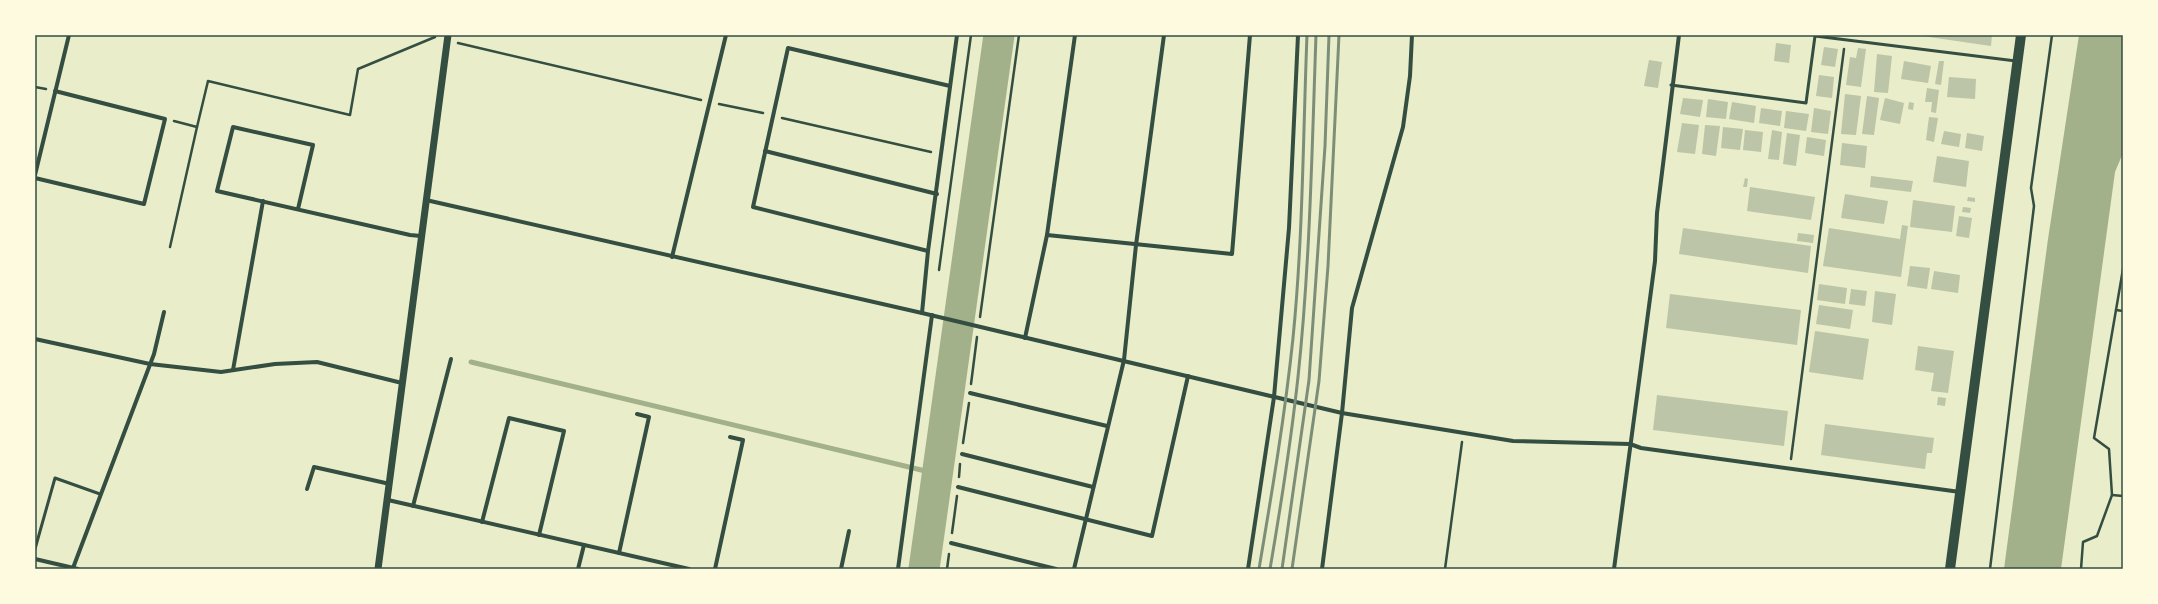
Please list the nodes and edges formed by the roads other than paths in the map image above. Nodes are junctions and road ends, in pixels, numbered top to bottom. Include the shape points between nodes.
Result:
1 (68, 35) edge
2 (726, 35) edge
3 (957, 35) edge
4 (1075, 35) edge
5 (1164, 35) edge
6 (1250, 35) edge
7 (1298, 35) edge
8 (1412, 35) edge
9 (1678, 35) edge
10 (2021, 35) edge
11 (448, 38) edge
12 (2018, 61) junction
13 (1672, 85) junction
14 (950, 86) junction
15 (55, 91) junction
16 (765, 151) junction
17 (35, 175) edge
18 (35, 178) edge
19 (937, 194) junction
20 (426, 200) junction
21 (263, 201) junction
22 (298, 209) junction
23 (1047, 235) junction
24 (421, 236) junction
25 (1136, 245) junction
26 (928, 251) junction
27 (672, 257) junction
28 (164, 312) dead end
29 (922, 313) junction
30 (932, 316) junction
31 (1025, 338) junction
32 (35, 339) edge
33 (450, 359) dead end
34 (1124, 360) junction
35 (150, 364) junction
36 (232, 370) junction
37 (1188, 376) junction
38 (402, 383) junction
39 (970, 393) road end
40 (1274, 397) junction
41 (1342, 413) junction
42 (638, 414) dead end
43 (1107, 426) junction
44 (730, 437) dead end
45 (1630, 444) junction
46 (962, 454) road end
47 (390, 484) junction
48 (958, 486) road end
49 (1093, 487) junction
50 (307, 489) dead end
51 (1961, 492) junction
52 (100, 494) junction
53 (388, 500) junction
54 (413, 506) junction
55 (1086, 520) junction
56 (482, 522) junction
57 (850, 531) dead end
58 (539, 535) junction
59 (951, 543) road end
60 (584, 545) junction
61 (35, 549) edge
62 (619, 553) junction
63 (35, 559) edge
64 (670, 567) edge
65 (73, 568) junction
66 (78, 569) edge
67 (378, 569) edge
68 (578, 569) edge
69 (689, 569) edge
70 (715, 569) edge
71 (841, 569) edge
72 (898, 569) edge
73 (1056, 569) edge
74 (1074, 569) edge
75 (1248, 569) edge
76 (1322, 569) edge
77 (1614, 569) edge
78 (1950, 569) edge

1 - 15 street
2 - 27 street
3 - 14 street
4 - 23 street
5 - 25 street
6 - 25 street via 1232,254
7 - 40 street via 1289,228
8 - 41 street via 1410,76 1402,127 1352,308
9 - 13 street
10 - 12 main road
11 - 20 street
12 - 13 lane via 1815,36 1806,103
12 - 51 main road
13 - 45 street via 1657,213 1655,261
14 - 16 street via 788,48
14 - 19 street
15 - 17 street
15 - 18 street via 165,119 144,204
16 - 19 street
16 - 26 street via 753,207
19 - 26 street
20 - 24 street
20 - 27 street
21 - 22 street
21 - 22 street via 217,191 233,127 313,145
21 - 36 street
22 - 24 street
23 - 25 street
23 - 31 street
24 - 38 street
25 - 34 street
26 - 29 street
27 - 29 street
28 - 35 street
29 - 30 street
30 - 31 street
30 - 72 street
31 - 34 street
32 - 35 street
33 - 54 street
34 - 37 street
34 - 43 street
35 - 36 street via 221,372
35 - 52 street
36 - 38 street via 316,362
37 - 40 street
37 - 55 street via 1152,536
38 - 47 street
39 - 43 street
40 - 41 street
40 - 75 street
41 - 45 street via 1513,441
41 - 76 street
42 - 62 street via 649,417
43 - 49 street
44 - 70 street via 742,440
45 - 51 street via 1641,448
45 - 77 street
46 - 49 street
47 - 50 street via 314,467
47 - 53 street
48 - 55 street
49 - 55 street
51 - 78 main road
52 - 61 lane via 54,478
52 - 65 street
53 - 54 street
53 - 67 street
54 - 56 street
55 - 74 street
56 - 58 street
56 - 58 street via 509,418 564,432
57 - 71 street
58 - 60 street
59 - 73 street
60 - 62 street
60 - 68 street
62 - 64 street
63 - 65 street
64 - 69 street
65 - 66 street

